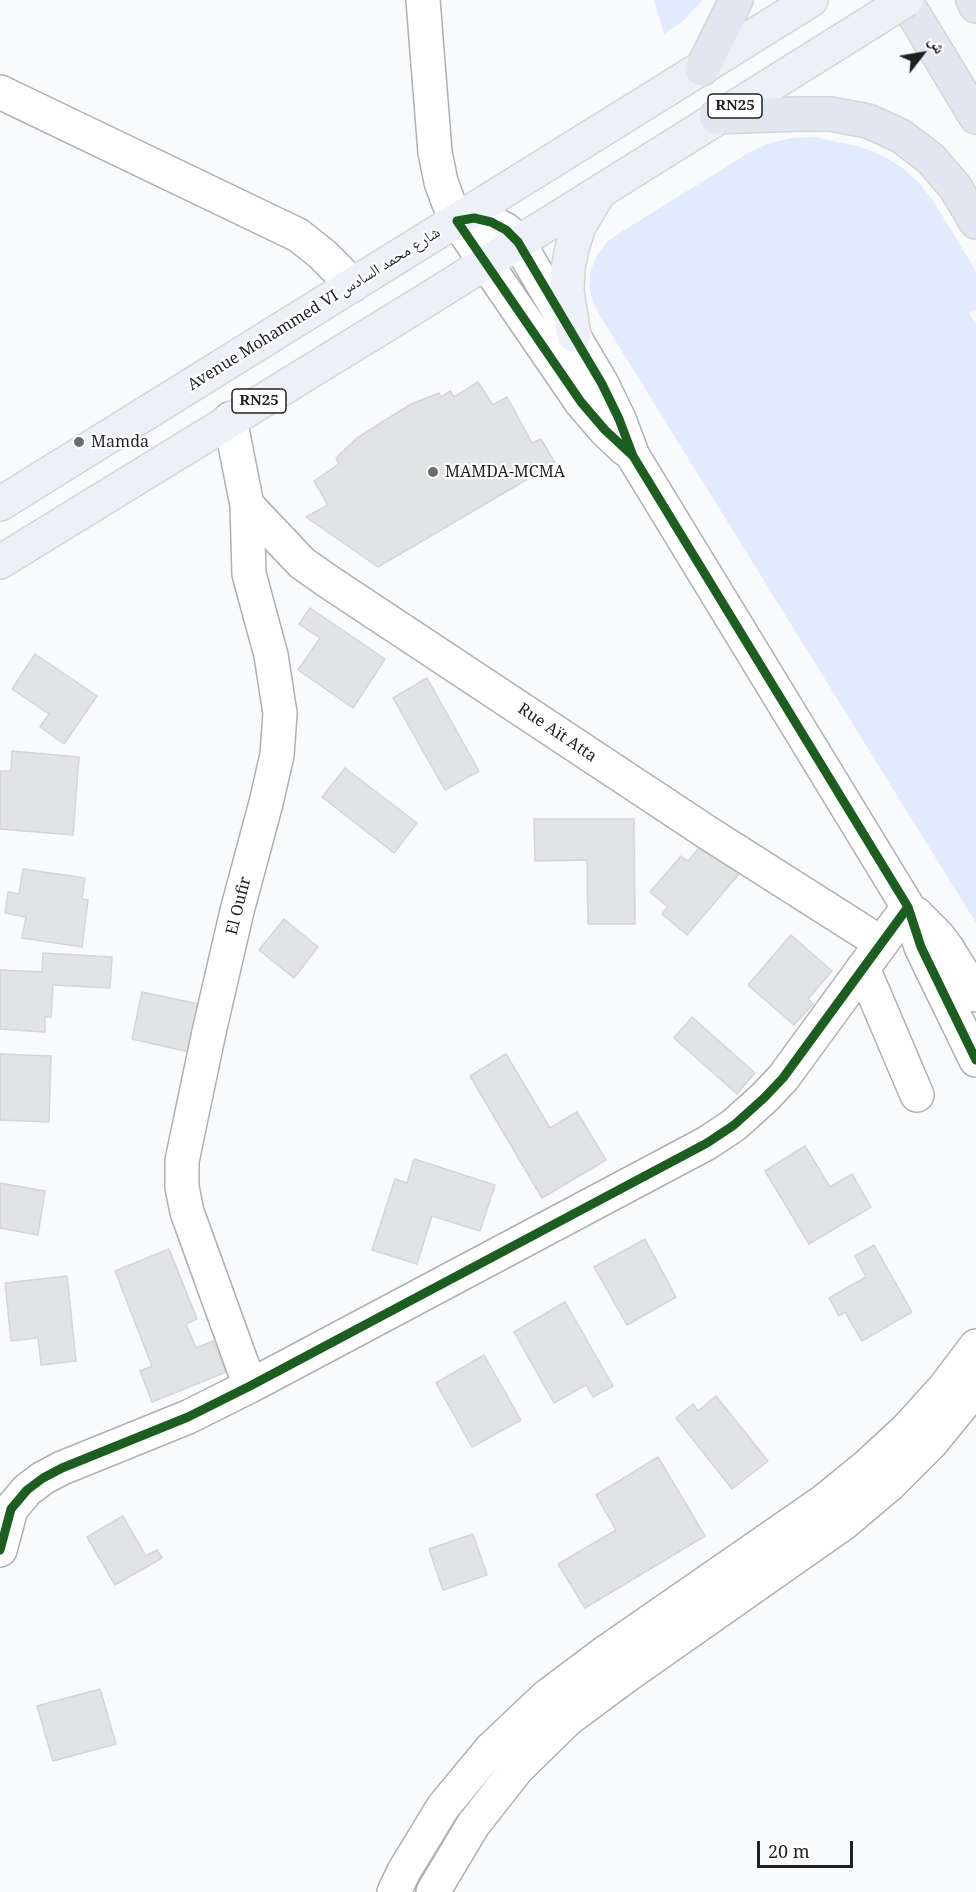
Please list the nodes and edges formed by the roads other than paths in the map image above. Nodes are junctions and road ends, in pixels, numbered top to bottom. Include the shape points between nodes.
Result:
1 (423, 0) edge
2 (736, 0) edge
3 (811, 0) edge
4 (905, 0) edge
5 (973, 0) edge
6 (976, 6) edge
7 (702, 69) junction
8 (0, 92) edge
9 (716, 117) junction
10 (976, 117) edge
11 (602, 189) junction
12 (457, 221) junction
13 (976, 222) edge
14 (518, 242) junction
15 (485, 262) junction
16 (353, 285) junction
17 (574, 335) junction
18 (230, 418) junction
19 (633, 456) junction
20 (0, 504) edge
21 (247, 505) junction
22 (0, 562) edge
23 (908, 907) junction
24 (872, 956) junction
25 (976, 995) edge
26 (976, 1060) edge
27 (917, 1095) dead end
28 (976, 1346) edge
29 (250, 1386) junction
30 (976, 1388) edge
31 (0, 1550) edge
32 (394, 1892) edge
33 (433, 1892) edge

1 - 12 street via 436,159
2 - 7 highway
3 - 7 main road, Avenue Mohammed VI شارع محمد السادس / RN25
4 - 9 main road, RN25, bridge
4 - 10 highway
5 - 6 highway
7 - 12 main road, Avenue Mohammed VI شارع محمد السادس / RN25
8 - 16 street via 298,235
9 - 11 main road, RN25
9 - 13 highway via 831,114 868,121 902,136 931,159
11 - 14 main road, RN25
11 - 17 main road via 579,226 572,248 567,291
12 - 14 street via 474,218 491,222
12 - 15 street
12 - 16 main road, Avenue Mohammed VI شارع محمد السادس / RN25
14 - 15 main road, RN25
14 - 17 street
15 - 18 main road, RN25
15 - 19 street via 581,402
16 - 20 main road, Avenue Mohammed VI شارع محمد السادس / RN25
17 - 19 street via 610,400
18 - 21 street, El Oufir
18 - 22 main road, RN25
19 - 23 street
21 - 24 street, Rue Aït Atta via 302,562 329,582 708,833
21 - 29 street, El Oufir via 249,574 276,679 278,744 209,1032 182,1161 182,1187 187,1212
23 - 24 street
23 - 25 street via 938,936
23 - 26 street via 921,947
24 - 27 street
24 - 29 street via 783,1078 734,1125 708,1143
28 - 32 street via 908,1428 867,1466 824,1501 546,1697 491,1749 444,1807
29 - 31 street via 188,1417 43,1478 11,1509
30 - 33 street via 931,1443 844,1523 568,1719 518,1769 481,1816

